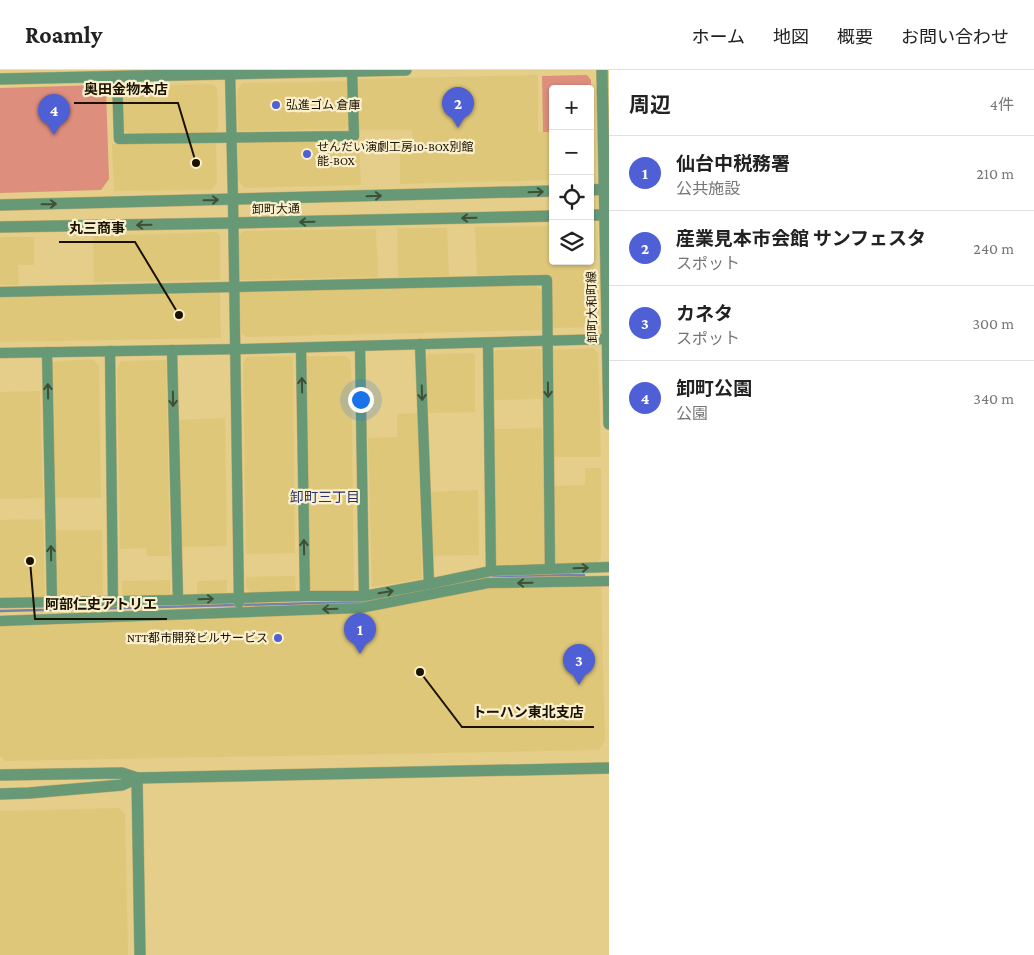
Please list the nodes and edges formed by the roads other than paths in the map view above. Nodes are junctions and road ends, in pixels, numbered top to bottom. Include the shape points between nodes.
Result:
1 (406, 70) edge
2 (602, 70) edge
3 (352, 71) edge
4 (230, 72) edge
5 (290, 72) edge
6 (163, 73) edge
7 (40, 74) edge
8 (110, 75) edge
9 (0, 80) edge
10 (231, 138) junction
11 (607, 189) edge
12 (594, 190) edge
13 (549, 191) edge
14 (233, 200) junction
15 (0, 205) edge
16 (594, 215) edge
17 (607, 215) edge
18 (549, 216) edge
19 (234, 224) junction
20 (0, 227) edge
21 (234, 287) junction
22 (0, 292) edge
23 (608, 339) edge
24 (547, 341) junction
25 (488, 343) junction
26 (420, 344) junction
27 (360, 346) junction
28 (301, 348) junction
29 (235, 349) junction
30 (172, 350) junction
31 (110, 351) junction
32 (48, 352) junction
33 (0, 353) edge
34 (609, 406) edge
35 (609, 424) edge
36 (609, 567) edge
37 (550, 569) junction
38 (490, 571) junction
39 (609, 581) edge
40 (429, 584) junction
41 (305, 596) junction
42 (364, 596) junction
43 (239, 598) junction
44 (178, 600) junction
45 (52, 602) junction
46 (114, 602) junction
47 (0, 603) edge
48 (239, 612) junction
49 (0, 621) edge
50 (609, 768) edge
51 (0, 775) edge
52 (137, 778) junction
53 (0, 794) edge
54 (140, 955) edge

1 - 3 street
2 - 11 street, 卸町大和町線
3 - 5 street
3 - 10 street via 354,136
4 - 5 street
4 - 6 street
4 - 10 street
6 - 8 street
7 - 8 street
7 - 9 street
8 - 10 street via 119,139
10 - 14 street
11 - 12 street
11 - 17 street, 卸町大和町線
14 -> 13 street
15 -> 14 street
14 - 19 street
16 - 17 street
17 - 23 street, 卸町大和町線
18 -> 19 street, 卸町大通
19 -> 20 street, 卸町大通
19 - 21 street
21 - 22 street
21 - 24 street via 547,280
21 - 29 street
23 - 24 street
23 - 34 street, 卸町大和町線
24 - 25 street
24 -> 37 street
25 - 26 street
25 - 38 street
26 - 27 street
26 -> 40 street
27 - 28 street
27 - 42 street
28 - 29 street
41 -> 28 street
29 - 30 street
29 - 43 street
30 - 31 street
30 -> 44 street
31 - 32 street
31 - 46 street
32 - 33 street
45 -> 32 street
34 - 35 street, 卸町大和町線
37 -> 36 street
37 - 38 street
38 - 40 street
39 -> 48 street via 488,583 360,608
42 -> 40 street
41 - 42 street
41 - 43 street
44 -> 43 street
43 - 48 street
44 - 46 street
45 - 46 street
45 - 47 street
48 - 49 street
50 - 52 street
51 - 52 street via 122,773
52 - 53 street via 122,785
52 - 54 street

